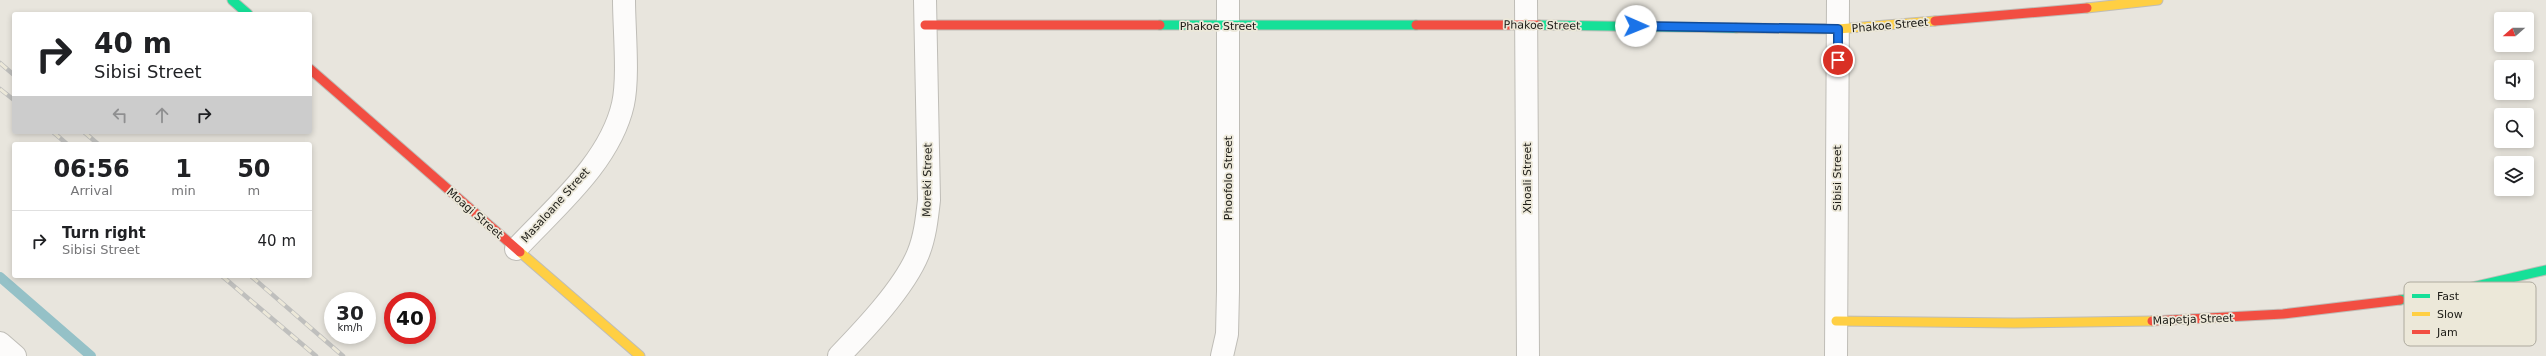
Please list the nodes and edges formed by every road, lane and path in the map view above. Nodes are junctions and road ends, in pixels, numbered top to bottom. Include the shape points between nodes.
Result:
1 (624, 0) edge
2 (925, 0) edge
3 (1228, 0) edge
4 (1526, 0) edge
5 (1838, 0) edge
6 (2158, 0) edge
7 (925, 25) junction
8 (1527, 25) junction
9 (1228, 26) junction
10 (1838, 29) junction
11 (312, 71) edge
12 (516, 249) junction
13 (2546, 270) edge
14 (2490, 282) edge
15 (2404, 298) edge
16 (1836, 321) junction
17 (0, 343) edge
18 (15, 356) edge
19 (640, 356) edge
20 (839, 356) edge
21 (1222, 356) edge
22 (1528, 356) edge
23 (1836, 356) edge

1 - 12 street, Masaloane Street via 623,102 617,126 584,176
2 - 7 street, Moreki Street
3 - 9 street, Phoofolo Street
4 - 8 street, Xhoali Street
5 - 10 street, Sibisi Street
6 - 10 street, Phakoe Street via 2050,12
7 - 9 street, Phakoe Street
7 - 20 street, Moreki Street via 929,200 926,230 918,254 906,276 876,316
8 - 9 street, Phakoe Street
8 - 10 street, Phakoe Street
8 - 22 street, Xhoali Street
9 - 21 street, Phoofolo Street via 1228,290 1227,334
10 - 16 street, Sibisi Street
11 - 12 street, Moagi Street
12 - 19 street, Moagi Street
13 - 14 street, Mapetja Street
15 - 16 street, Mapetja Street via 2253,316 2014,323
16 - 23 street, Sibisi Street
17 - 18 street

